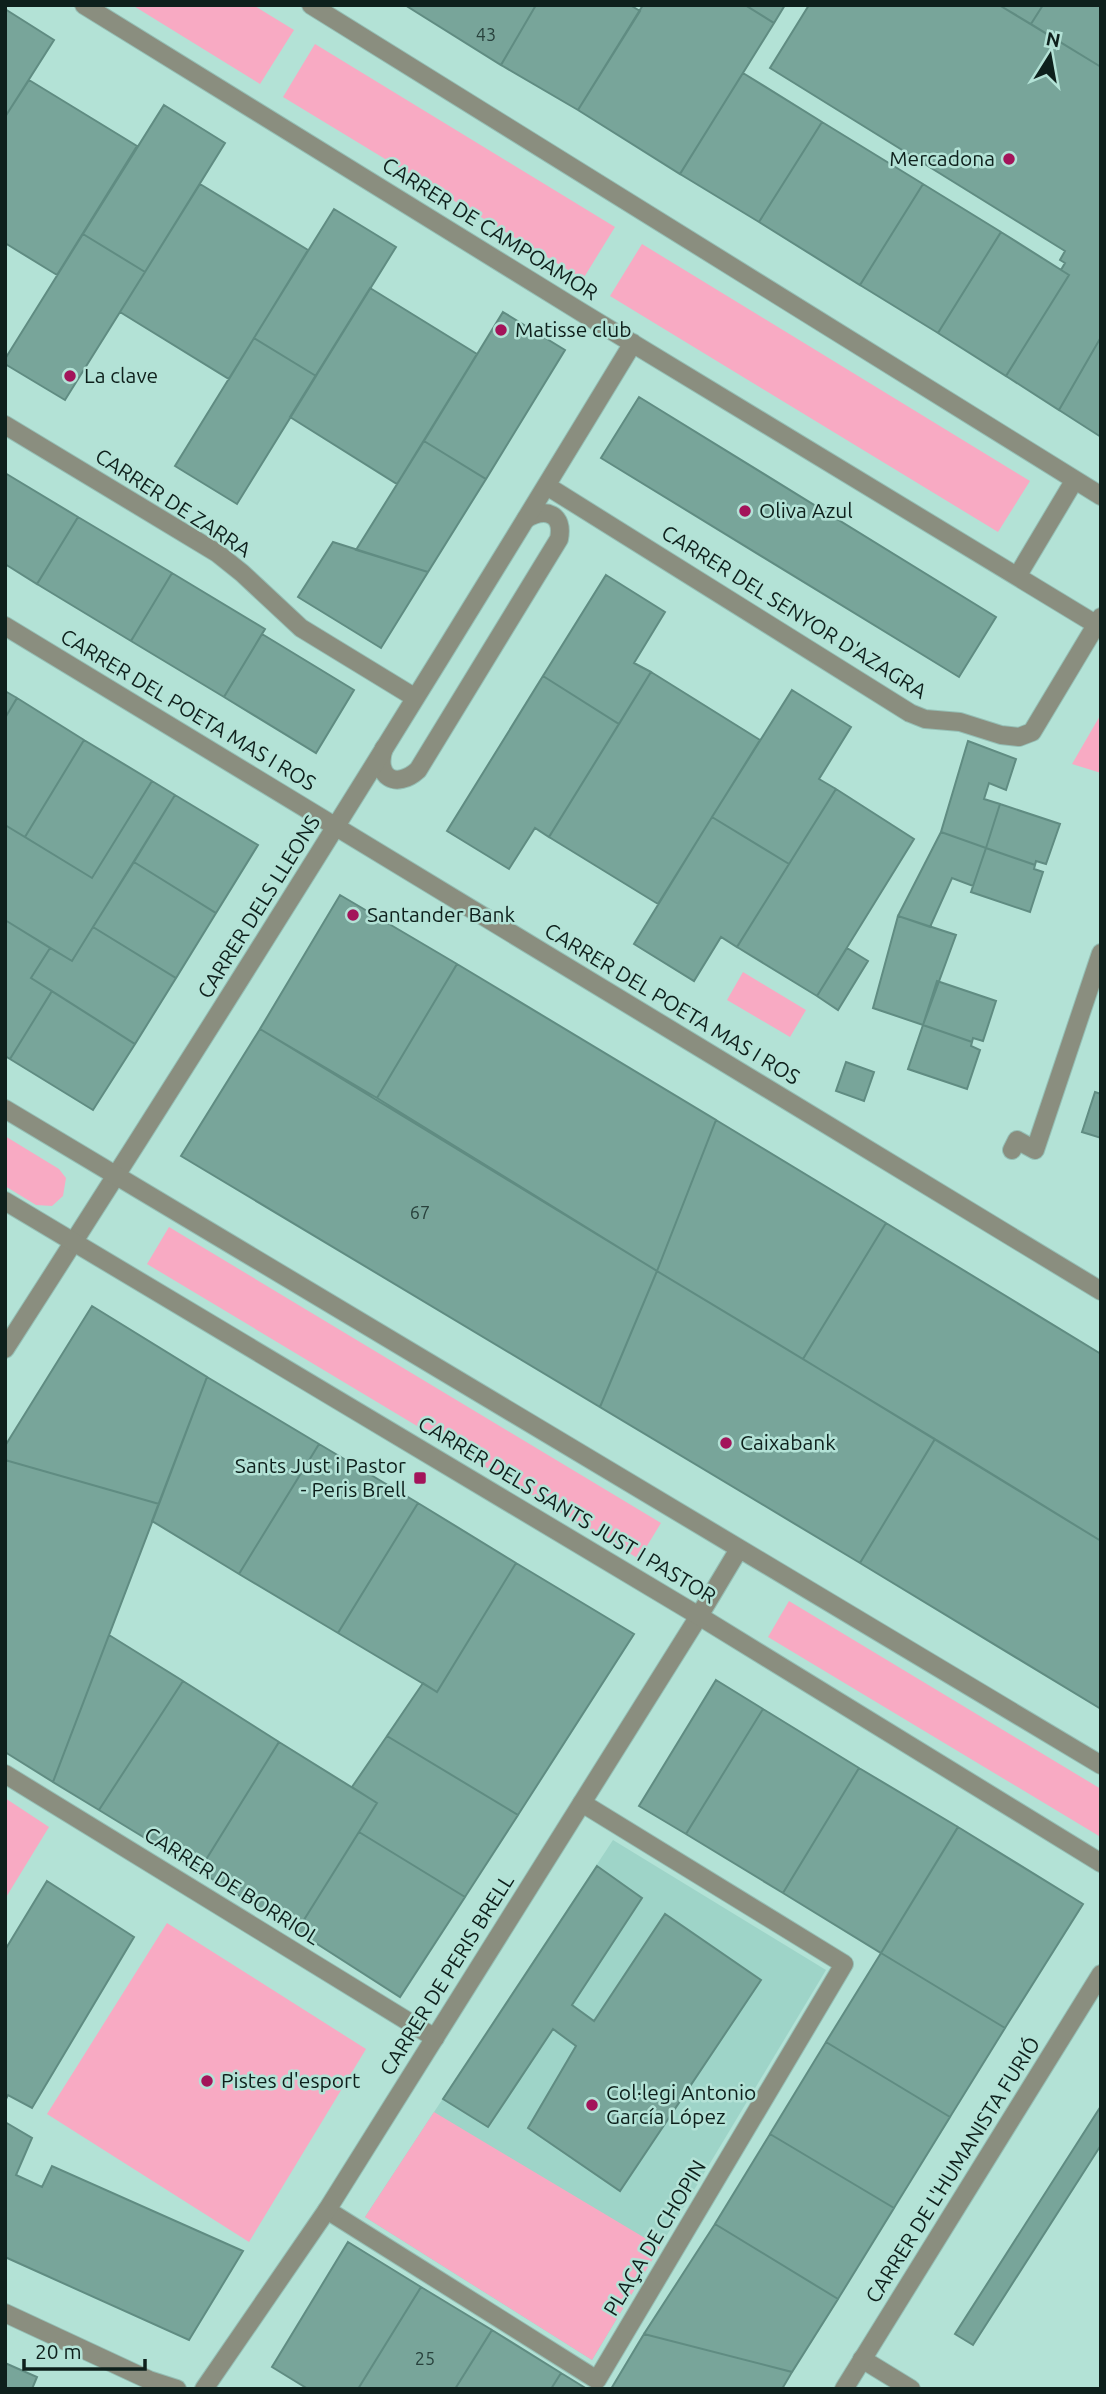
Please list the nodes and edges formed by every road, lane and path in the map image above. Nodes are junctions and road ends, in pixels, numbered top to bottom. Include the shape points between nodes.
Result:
1 (84, 5) edge
2 (311, 5) edge
3 (633, 343) junction
4 (5, 425) edge
5 (1074, 481) junction
6 (547, 486) junction
7 (1101, 496) edge
8 (526, 519) junction
9 (1018, 575) junction
10 (1099, 621) edge
11 (5, 626) edge
12 (414, 697) junction
13 (384, 748) junction
14 (336, 828) junction
15 (1101, 953) edge
16 (5, 1109) edge
17 (1012, 1150) dead end
18 (114, 1176) junction
19 (5, 1201) edge
20 (72, 1242) junction
21 (1101, 1291) edge
22 (5, 1349) edge
23 (739, 1549) junction
24 (699, 1616) junction
25 (1101, 1765) edge
26 (5, 1774) edge
27 (582, 1803) junction
28 (1101, 1863) edge
29 (1101, 1974) edge
30 (435, 2038) junction
31 (327, 2210) junction
32 (5, 2314) edge
33 (862, 2359) junction
34 (177, 2389) edge
35 (204, 2389) edge
36 (844, 2389) edge
37 (911, 2389) edge

1 - 3 street, CARRER DE CAMPOAMOR
2 - 5 street
3 - 6 street, CARRER DELS LLEONS
3 - 9 street, CARRER DE CAMPOAMOR
4 - 12 street, CARRER DE ZARRA via 217,553 301,628
5 - 7 street
5 - 9 street
6 - 8 street, CARRER DELS LLEONS
6 - 10 street, CARRER DEL SENYOR D'AZAGRA via 925,719 960,722 1018,737 1032,732
8 - 12 street, CARRER DELS LLEONS
8 - 13 street via 536,513 551,514 558,520 559,539 425,759 407,780 397,780 381,769
9 - 10 street, CARRER DE CAMPOAMOR
11 - 14 street, CARRER DEL POETA MAS I ROS
12 - 13 street, CARRER DELS LLEONS
13 - 14 street, CARRER DELS LLEONS
14 - 18 street, CARRER DELS LLEONS
14 - 21 street, CARRER DEL POETA MAS I ROS
15 - 17 street via 1035,1150 1017,1140
16 - 18 street
18 - 20 street, CARRER DELS LLEONS
18 - 23 street
19 - 20 street, CARRER DELS SANTS JUST I PASTOR
20 - 22 street, CARRER DELS LLEONS
20 - 24 street, CARRER DELS SANTS JUST I PASTOR
23 - 24 street, CARRER DE PERIS BRELL
23 - 25 street
24 - 27 street, CARRER DE PERIS BRELL
24 - 28 street, CARRER DELS SANTS JUST I PASTOR
26 - 30 street, CARRER DE BORRIOL
27 - 30 street, CARRER DE PERIS BRELL
27 - 31 street, PLAÇA DE CHOPIN via 844,1964 597,2381
29 - 33 street, CARRER DE L'HUMANISTA FURIÓ
30 - 31 street, CARRER DE PERIS BRELL
31 - 35 street, CARRER DE PERIS BRELL
32 - 34 street
33 - 36 street, CARRER DE L'HUMANISTA FURIÓ
33 - 37 street

